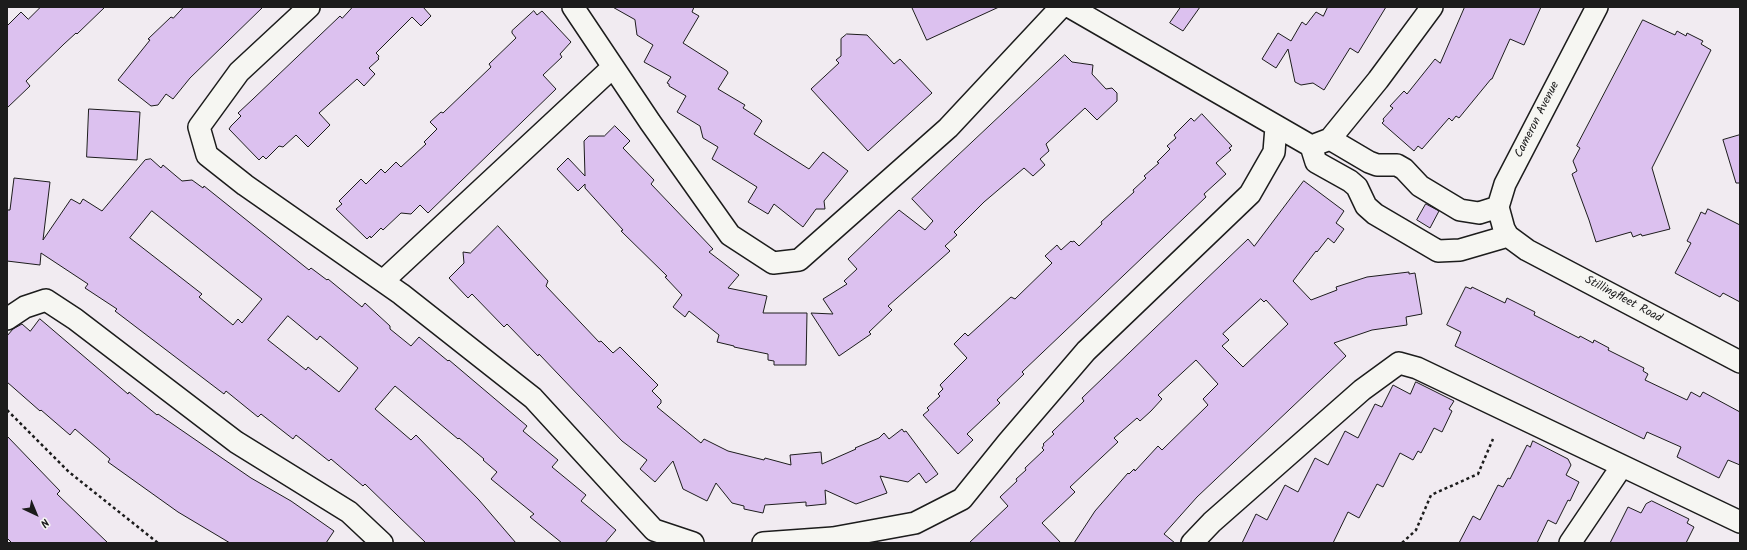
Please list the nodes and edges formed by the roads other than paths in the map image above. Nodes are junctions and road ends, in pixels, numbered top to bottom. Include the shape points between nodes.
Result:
1 (309, 7) edge
2 (574, 7) edge
3 (1061, 7) edge
4 (1070, 7) edge
5 (1432, 7) edge
6 (1597, 7) edge
7 (613, 67) junction
8 (1276, 127) junction
9 (1320, 143) junction
10 (1498, 207) junction
11 (1508, 236) junction
12 (383, 281) junction
13 (7, 319) edge
14 (1740, 362) edge
15 (1622, 466) junction
16 (1740, 522) edge
17 (382, 543) edge
18 (693, 543) edge
19 (763, 543) edge
20 (1192, 543) edge
21 (1570, 543) edge

1 - 12 street via 239,72 199,127 208,155 245,185
2 - 7 street
3 - 7 street via 948,128 799,260 793,261 773,263 730,235
4 - 8 street
5 - 9 street via 1378,80
6 - 10 street, Cameron Avenue via 1505,184
7 - 12 street
8 - 9 street
8 - 19 street via 1274,152 1250,194 1086,351 962,499 915,523 834,538
9 - 10 street via 1377,165 1397,165 1420,186 1460,210 1480,213
9 - 11 street via 1316,162 1357,186 1366,206 1375,214 1438,251 1460,250
10 - 11 street
11 - 14 street, Stillingfleet Road via 1527,250
12 - 18 street via 533,398 654,530
13 - 17 street via 25,307 46,300 75,319 236,442 349,512
15 - 16 street
15 - 20 street via 1417,368 1399,363 1362,390 1212,522
15 - 21 street

